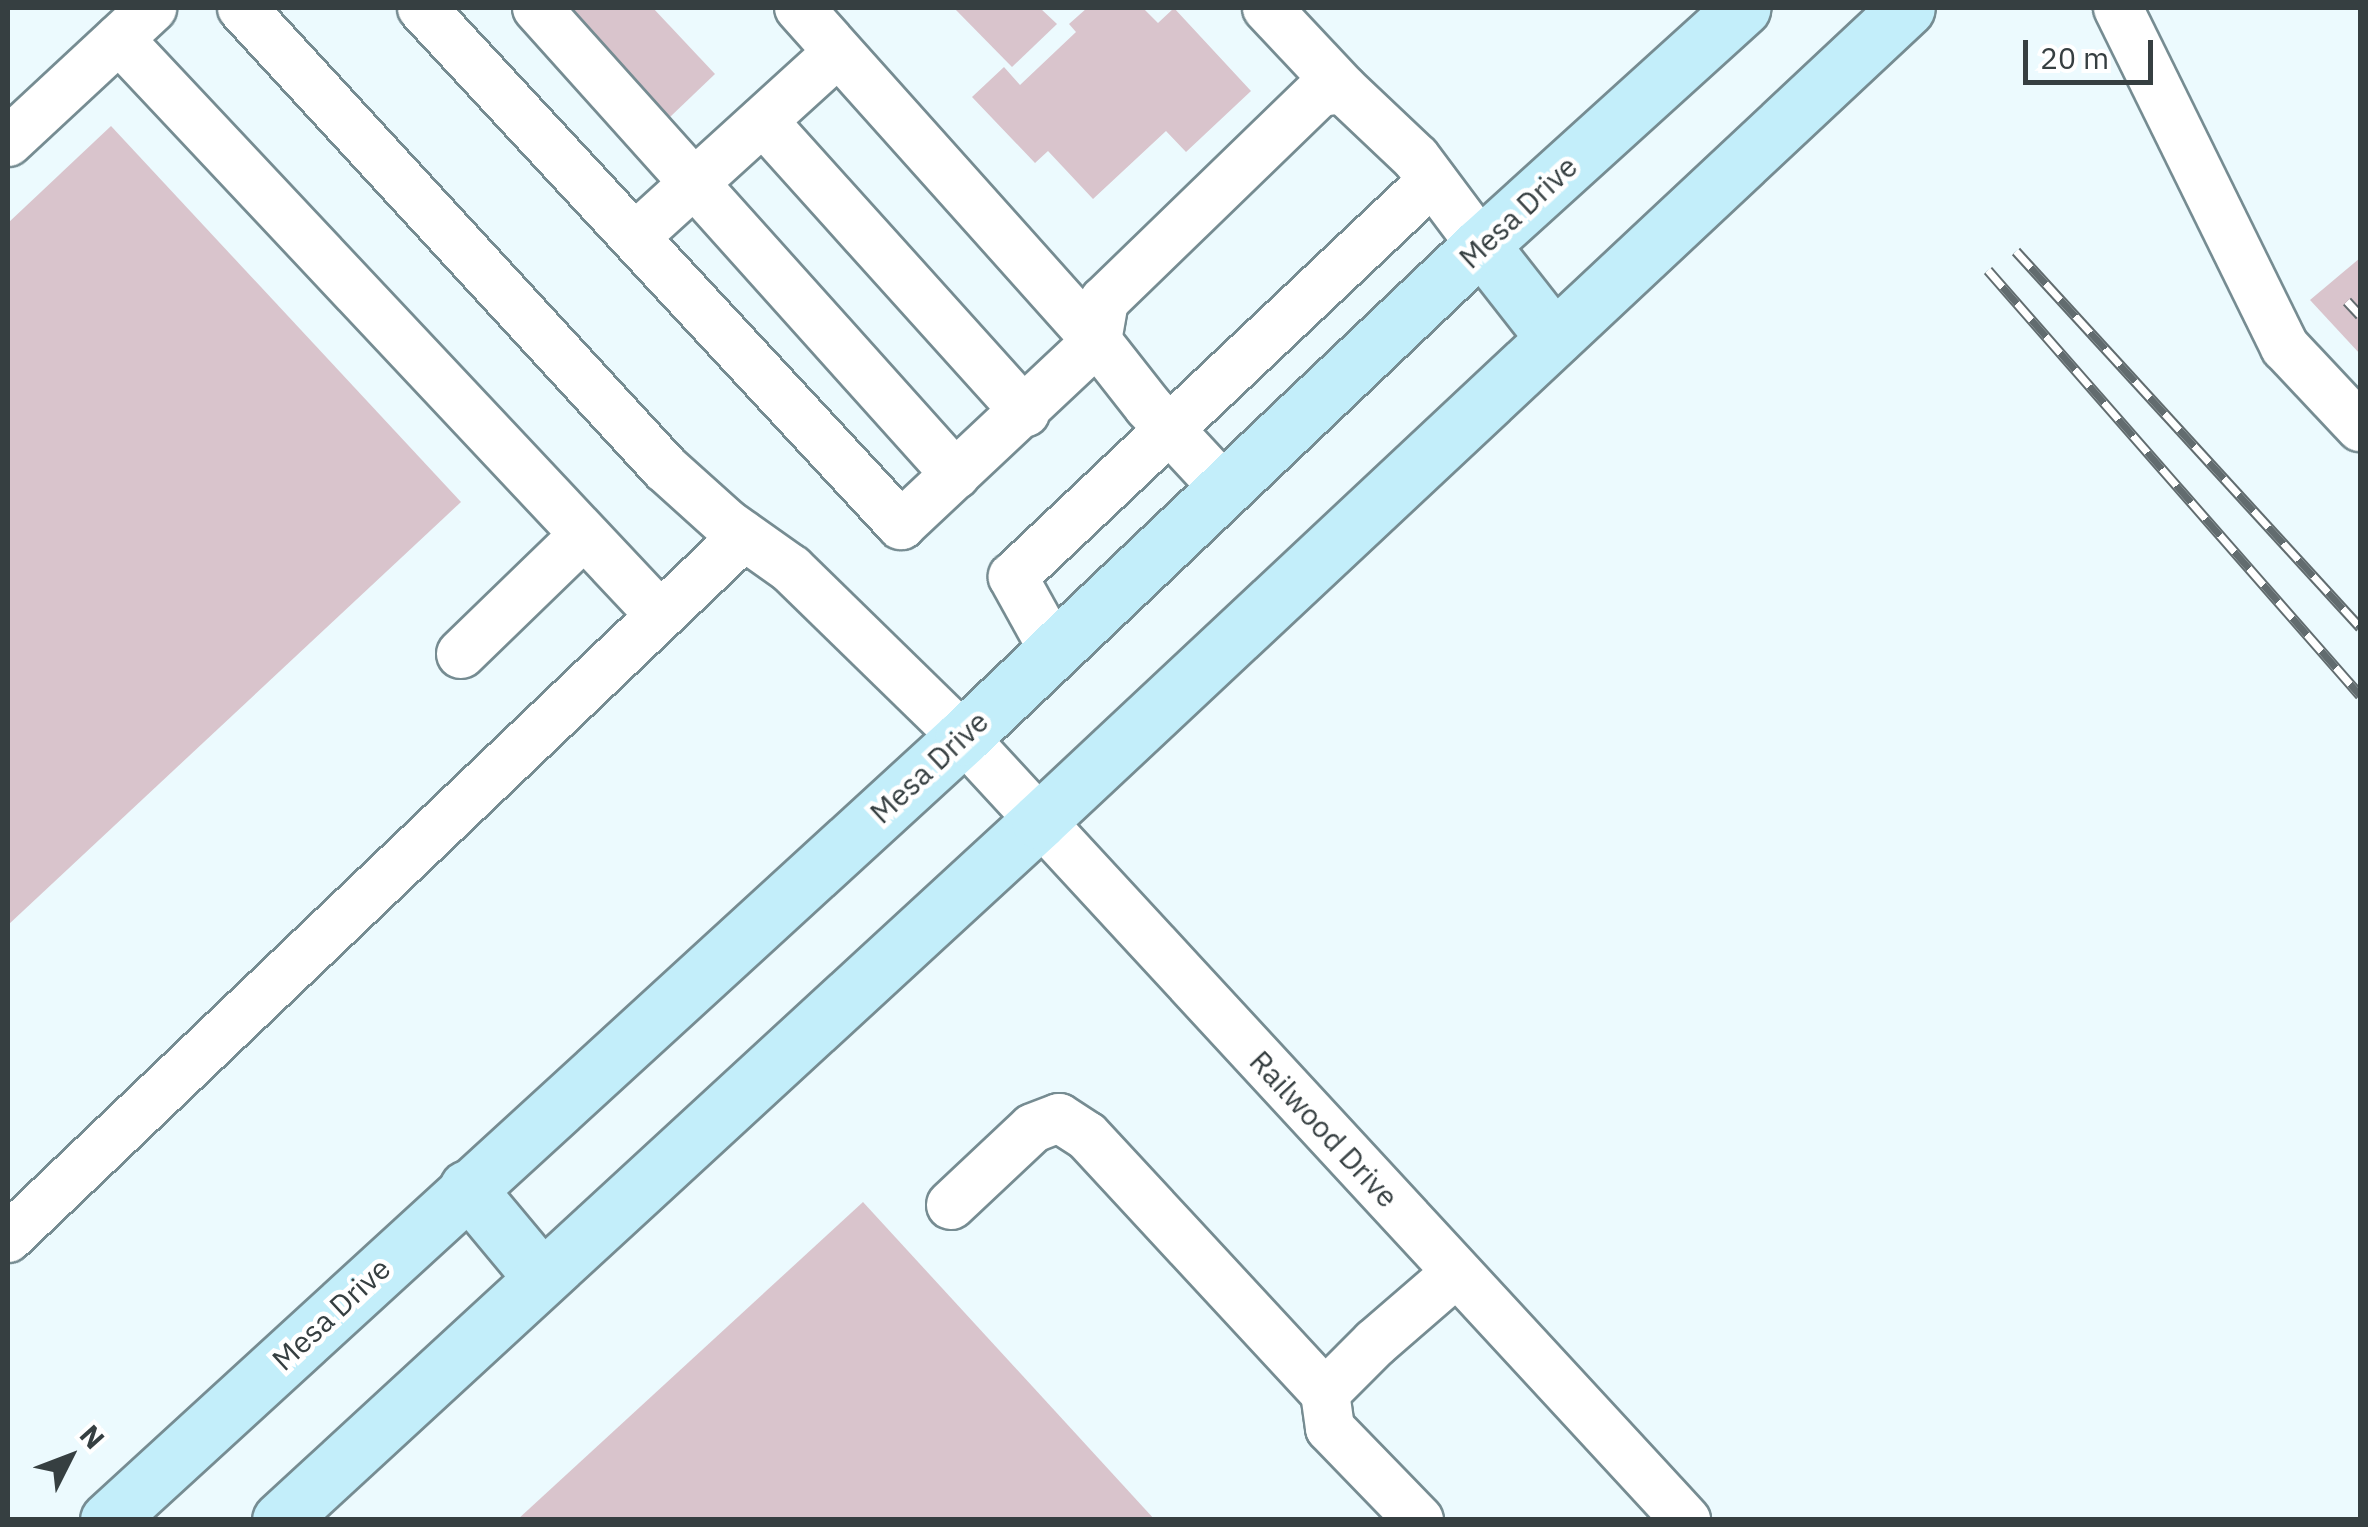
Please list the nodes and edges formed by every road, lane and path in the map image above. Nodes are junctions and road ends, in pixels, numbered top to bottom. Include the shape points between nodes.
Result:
1 (242, 8) edge
2 (422, 8) edge
3 (536, 8) edge
4 (799, 8) edge
5 (1268, 8) edge
6 (1742, 8) edge
7 (1907, 8) edge
8 (2118, 8) edge
9 (136, 23) edge
10 (838, 52) junction
11 (1342, 89) junction
12 (763, 121) junction
13 (8, 142) edge
14 (1432, 180) junction
15 (697, 181) junction
16 (636, 236) junction
17 (1481, 246) junction
18 (1554, 338) junction
19 (1097, 341) junction
20 (1025, 412) junction
21 (2360, 428) edge
22 (1169, 430) junction
23 (956, 475) junction
24 (1224, 489) junction
25 (584, 535) junction
26 (744, 536) junction
27 (660, 615) junction
28 (1054, 651) junction
29 (462, 654) dead end
30 (964, 737) junction
31 (1039, 821) junction
32 (467, 1188) junction
33 (951, 1205) dead end
34 (8, 1238) edge
35 (1458, 1272) junction
36 (542, 1278) junction
37 (1325, 1393) junction
38 (108, 1520) edge
39 (280, 1520) edge
40 (1418, 1520) edge
41 (1686, 1520) edge

1 - 26 street, Railwood Drive via 665,468
2 - 16 street
3 - 15 street
4 - 10 street
5 - 11 street
6 - 17 main road, Mesa Drive
7 - 18 main road
8 - 21 street via 2285,347
9 - 13 street
9 - 25 street
10 - 12 street
10 - 19 street
11 - 14 street
11 - 19 street via 1320,92 1104,301
12 - 15 street
12 - 20 street
14 - 17 street
14 - 22 street
15 - 16 street
15 - 23 street
16 - 23 street via 901,524
17 - 18 main road
17 - 24 main road, Mesa Drive
18 - 31 main road
19 - 20 street
19 - 22 street
20 - 23 street
22 - 24 street
22 - 28 street via 1014,577
24 - 28 main road, Mesa Drive
25 - 27 street
25 - 29 street
26 - 27 street
26 - 30 street, Railwood Drive via 791,569
27 - 34 street
28 - 30 main road, Mesa Drive
30 - 31 street, Railwood Drive
30 - 32 main road, Mesa Drive
31 - 35 street, Railwood Drive
31 - 36 main road
32 - 36 main road
32 - 38 main road, Mesa Drive
33 - 37 street via 1034,1128 1059,1118 1087,1136
35 - 37 street
35 - 41 street, Railwood Drive
36 - 39 main road
37 - 40 street via 1330,1428

